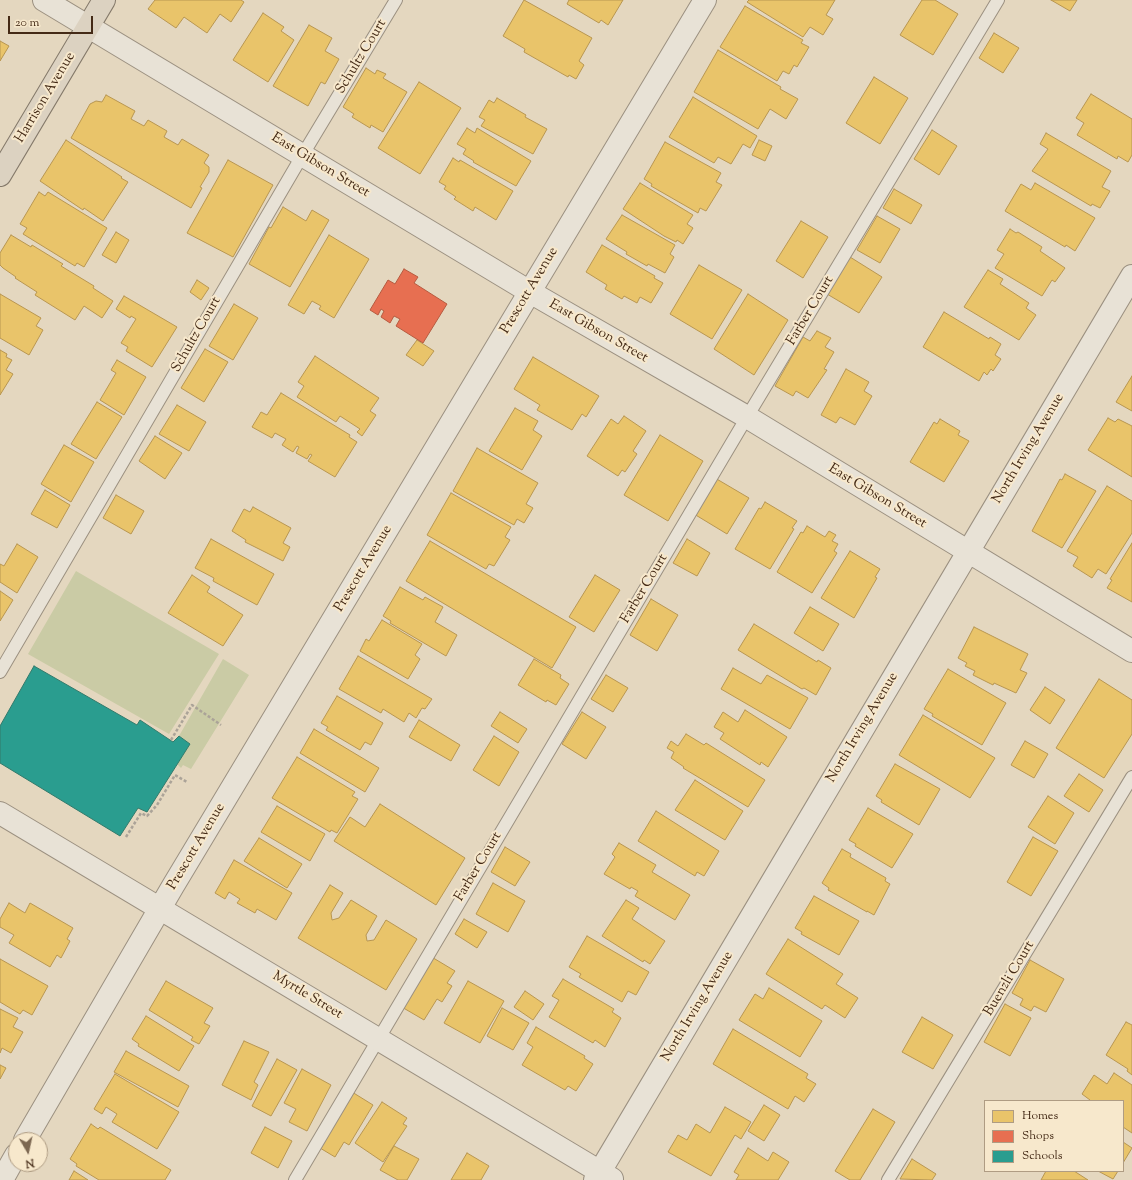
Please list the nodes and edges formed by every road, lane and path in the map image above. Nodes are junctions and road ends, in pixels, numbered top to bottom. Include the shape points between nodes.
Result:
1 (44, 0) edge
2 (104, 0) edge
3 (396, 0) edge
4 (705, 0) edge
5 (998, 0) edge
6 (88, 27) junction
7 (302, 156) junction
8 (0, 175) edge
9 (1132, 276) edge
10 (530, 292) junction
11 (747, 417) junction
12 (967, 552) junction
13 (1132, 651) edge
14 (0, 672) edge
15 (221, 725) dead end
16 (171, 740) dead end
17 (1132, 778) edge
18 (187, 782) dead end
19 (0, 813) edge
20 (126, 837) dead end
21 (160, 909) junction
22 (378, 1038) junction
23 (30, 1132) edge
24 (8, 1170) edge
25 (603, 1177) edge
26 (2, 1180) edge
27 (295, 1180) edge
28 (888, 1180) edge

1 - 6 street, East Gibson Street
2 - 6 main road, Harrison Avenue
3 - 7 lane, Schultz Court
4 - 10 street, Prescott Avenue
5 - 11 lane, Farber Court
6 - 7 street, East Gibson Street
6 - 8 main road, Harrison Avenue
7 - 10 street, East Gibson Street
7 - 14 lane, Schultz Court
9 - 12 street, North Irving Avenue
10 - 11 street, East Gibson Street
10 - 21 street, Prescott Avenue
11 - 12 street, East Gibson Street
11 - 22 lane, Farber Court
12 - 13 street, East Gibson Street
12 - 25 street, North Irving Avenue
15 - 16 path via 192,705
17 - 28 lane, Buenzli Court
18 - 20 path via 176,775 157,805 148,816 141,813
19 - 21 street, Myrtle Street
21 - 22 street, Myrtle Street
21 - 23 street, Prescott Avenue
22 - 25 street, Myrtle Street
22 - 27 lane, Farber Court
24 - 26 street

